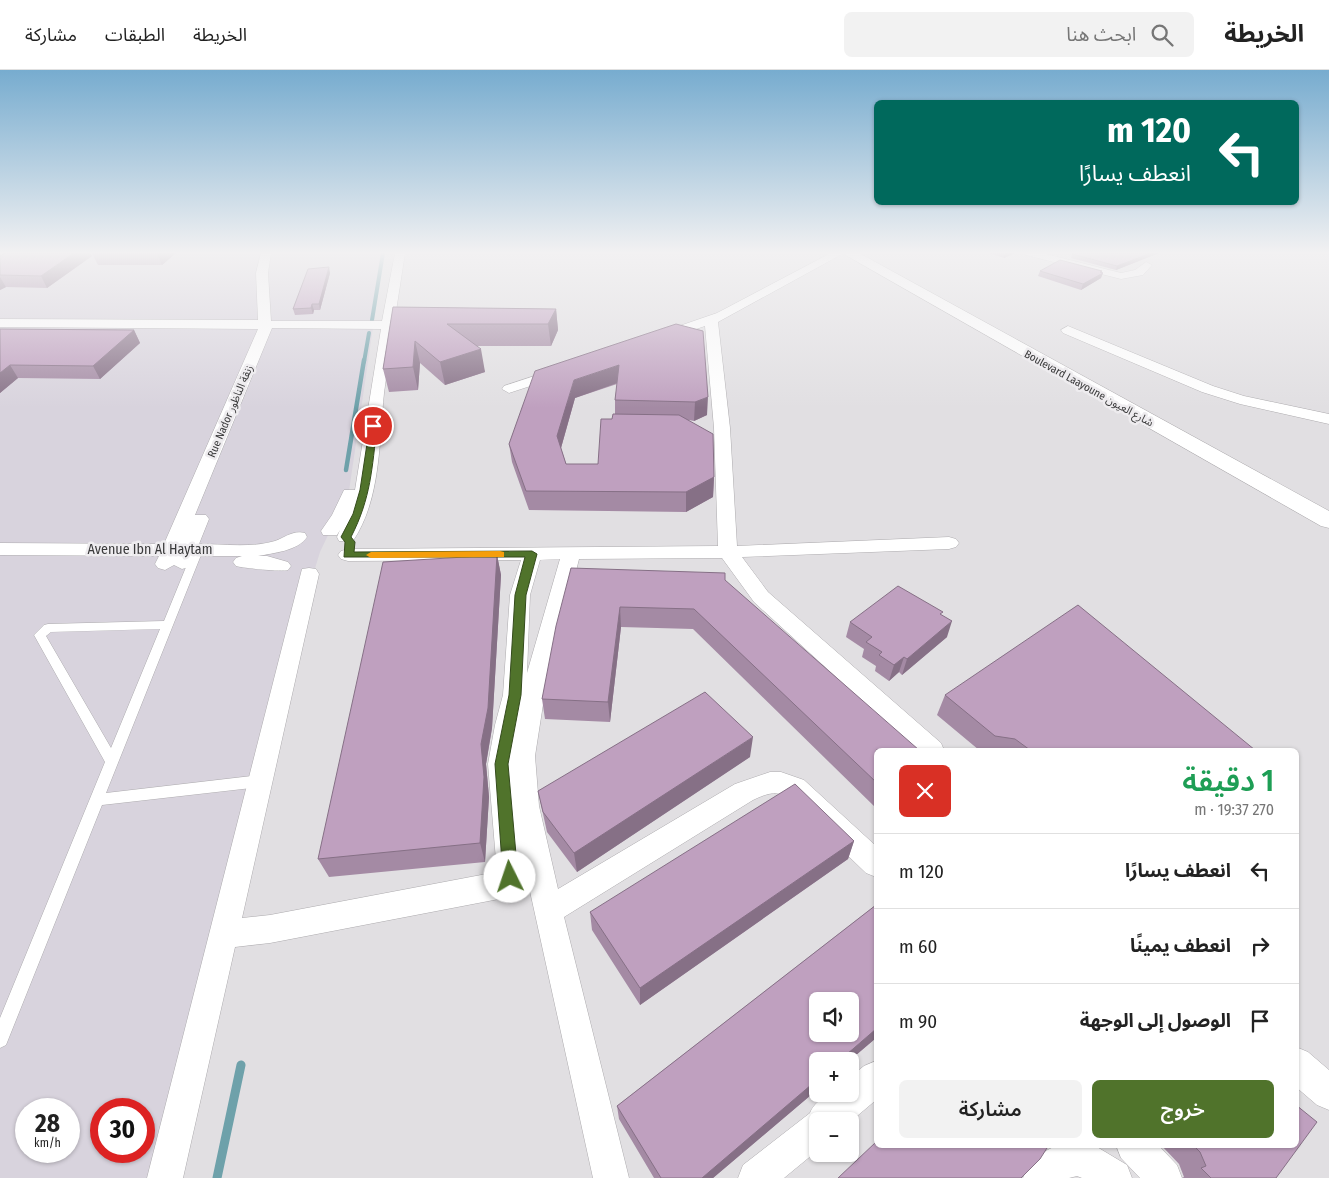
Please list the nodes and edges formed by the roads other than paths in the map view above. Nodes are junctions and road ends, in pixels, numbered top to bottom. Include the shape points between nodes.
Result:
1 (267, 305) edge
2 (272, 305) edge
3 (385, 305) edge
4 (387, 305) edge
5 (744, 305) edge
6 (942, 305) edge
7 (963, 305) edge
8 (710, 320) junction
9 (0, 324) edge
10 (271, 327) junction
11 (382, 327) junction
12 (0, 328) edge
13 (1068, 330) dead end
14 (646, 342) edge
15 (573, 367) edge
16 (509, 389) dead end
17 (1329, 420) edge
18 (702, 428) edge
19 (722, 428) junction
20 (1329, 503) edge
21 (1329, 521) edge
22 (298, 537) junction
23 (341, 541) junction
24 (949, 543) dead end
25 (0, 549) edge
26 (728, 552) junction
27 (532, 554) junction
28 (571, 554) junction
29 (183, 556) junction
30 (0, 563) edge
31 (281, 566) junction
32 (323, 571) junction
33 (168, 624) junction
34 (930, 748) edge
35 (112, 762) junction
36 (260, 781) junction
37 (97, 800) junction
38 (515, 808) junction
39 (874, 862) edge
40 (548, 911) junction
41 (224, 934) junction
42 (0, 1039) edge
43 (1299, 1067) edge
44 (874, 1080) edge
45 (1329, 1093) edge
46 (835, 1112) edge
47 (809, 1134) edge
48 (1137, 1148) edge
49 (165, 1178) edge
50 (611, 1178) edge
51 (756, 1178) edge
52 (1041, 1178) edge
53 (1114, 1178) edge
54 (1164, 1178) edge

1 - 10 street, Rue Nador زنقة الناظور
2 - 10 street, Rue Nador زنقة الناظور
3 - 11 street
4 - 11 street
5 - 8 street
6 - 21 street, Boulevard Laayoune شارع العيون
7 - 20 street, Boulevard Laayoune شارع العيون
8 - 14 street
8 - 19 street
9 - 10 street
10 - 11 street
10 - 12 street
10 - 29 street, Rue Nador زنقة الناظور
11 - 23 street via 365,490 358,514
13 - 17 street via 1218,392
15 - 16 street
18 - 19 street
19 - 26 street
22 - 23 street, Avenue Ibn Al Haytam
22 - 29 street, Avenue Ibn Al Haytam via 262,550
22 - 31 street via 282,549 279,556
23 - 27 street, Avenue Ibn Al Haytam
23 - 32 street
24 - 26 street, Avenue Ibn Al Haytam
25 - 29 street, Avenue Ibn Al Haytam
26 - 28 street, Avenue Ibn Al Haytam
26 - 34 street via 761,597
27 - 28 street, Avenue Ibn Al Haytam
27 - 38 street via 520,595 515,695 501,764
28 - 38 street via 532,698
29 - 30 street, Avenue Ibn Al Haytam
29 - 31 street, Avenue Ibn Al Haytam
29 - 33 lane
31 - 32 street, Avenue Ibn Al Haytam via 289,572
32 - 36 street
33 - 35 lane
33 - 35 lane via 48,628 40,636
35 - 37 lane
36 - 37 lane
36 - 41 street
37 - 42 lane
38 - 40 street
38 - 41 street via 511,872 508,881 499,886 270,929
39 - 40 street via 795,788 784,781 775,781 744,792
40 - 50 street
41 - 49 street
43 - 45 street
44 - 46 street
47 - 51 street
48 - 54 street
52 - 53 street via 1064,1159 1080,1157

